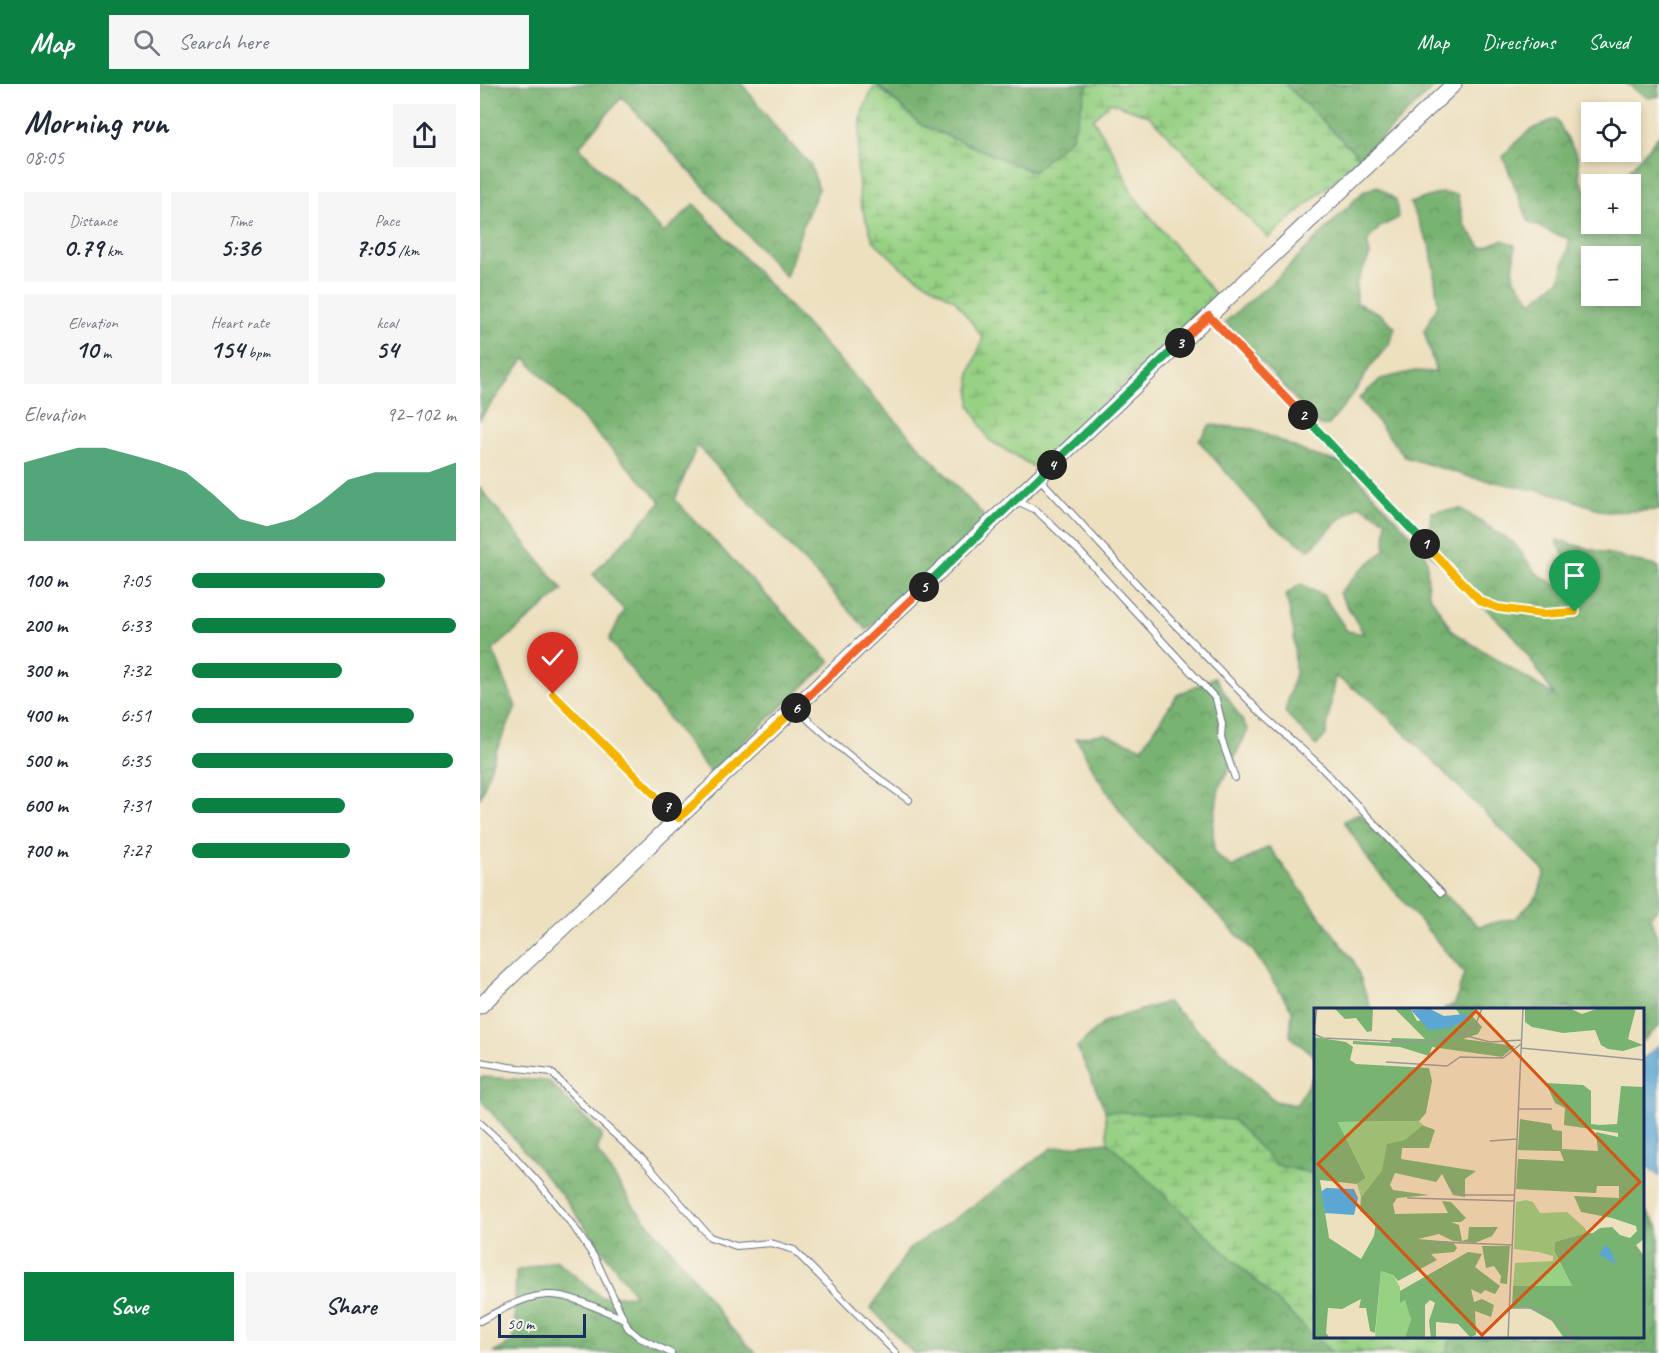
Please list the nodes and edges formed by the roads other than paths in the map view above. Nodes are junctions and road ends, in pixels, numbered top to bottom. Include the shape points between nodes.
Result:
1 (1454, 84) edge
2 (1209, 316) junction
3 (1039, 477) junction
4 (1014, 500) junction
5 (1575, 612) dead end
6 (553, 694) dead end
7 (796, 707) junction
8 (1235, 778) dead end
9 (909, 800) dead end
10 (679, 818) junction
11 (1441, 893) dead end
12 (480, 1006) edge
13 (480, 1062) edge
14 (480, 1123) edge
15 (622, 1318) junction
16 (480, 1321) edge
17 (671, 1353) edge
18 (897, 1353) edge

1 - 2 street
2 - 3 street
2 - 5 lane via 1480,601 1498,608 1542,614
3 - 4 street
3 - 11 lane via 1166,615 1261,713 1315,761
4 - 7 street
4 - 8 lane via 1035,510 1081,553 1216,699 1221,738
6 - 10 lane
7 - 9 lane via 824,735
7 - 10 street
10 - 12 street
13 - 18 lane via 552,1072 645,1162 710,1237 736,1246 771,1243 794,1250
14 - 15 lane via 539,1183 574,1227 596,1260
15 - 16 lane via 572,1297 540,1294
15 - 17 lane via 640,1338

